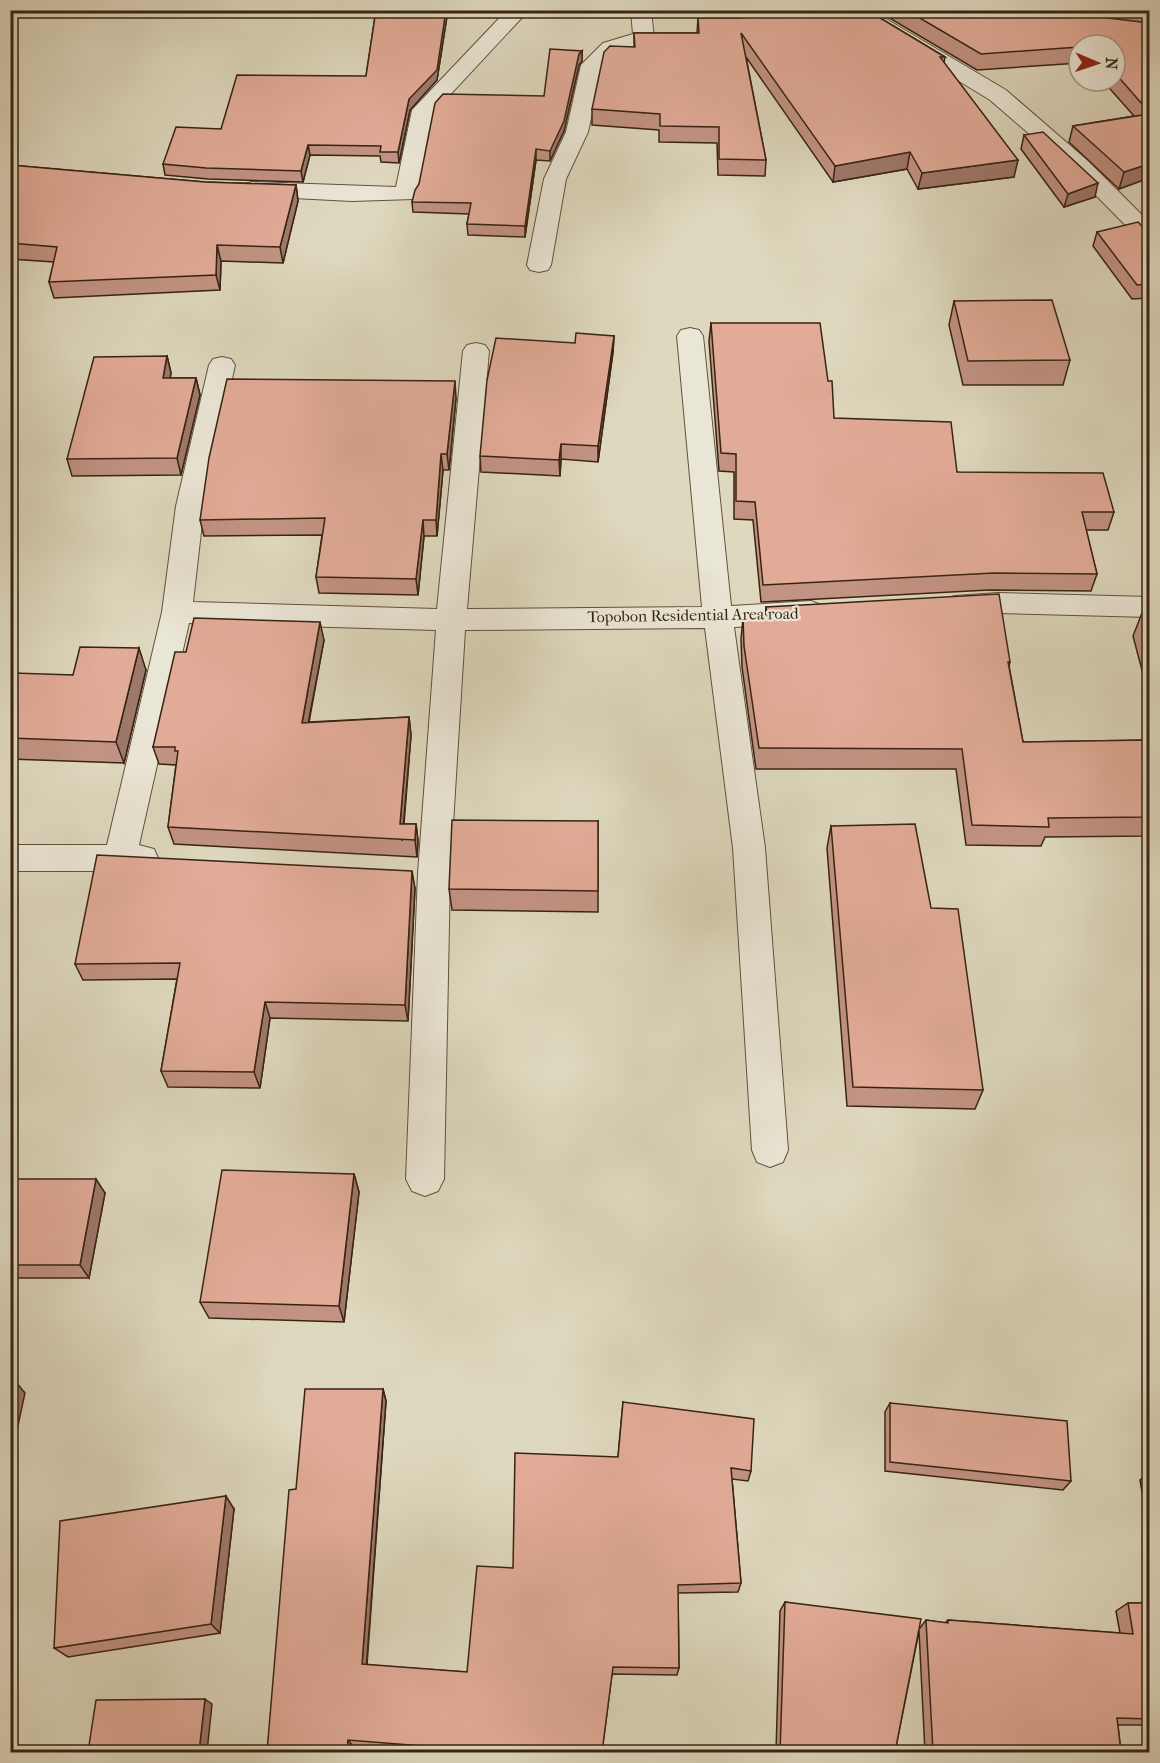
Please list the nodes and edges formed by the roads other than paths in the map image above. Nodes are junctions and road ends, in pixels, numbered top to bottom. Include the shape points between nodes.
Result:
1 (519, 10) edge
2 (641, 10) edge
3 (856, 10) edge
4 (232, 188) edge
5 (1149, 237) edge
6 (539, 265) dead end
7 (690, 336) dead end
8 (476, 351) dead end
9 (222, 365) dead end
10 (928, 607) edge
11 (1149, 607) edge
12 (835, 611) edge
13 (177, 612) junction
14 (718, 617) junction
15 (452, 620) junction
16 (120, 857) junction
17 (10, 858) edge
18 (166, 860) edge
19 (399, 871) edge
20 (434, 873) junction
21 (770, 1150) dead end
22 (425, 1179) dead end

1 - 4 street via 423,110 406,194
2 - 6 street via 644,38 610,47 592,65 577,132 555,178
3 - 5 street via 998,95 1080,166
7 - 14 street
8 - 15 street
9 - 13 street via 190,506
10 - 11 street via 998,603
12 - 14 street, Topobon Residential Area road
13 - 15 street, Topobon Residential Area road
13 - 16 street
14 - 15 street, Topobon Residential Area road
14 - 21 street via 749,848
15 - 20 street
16 - 17 street
16 - 18 street
19 - 20 street
20 - 22 street

